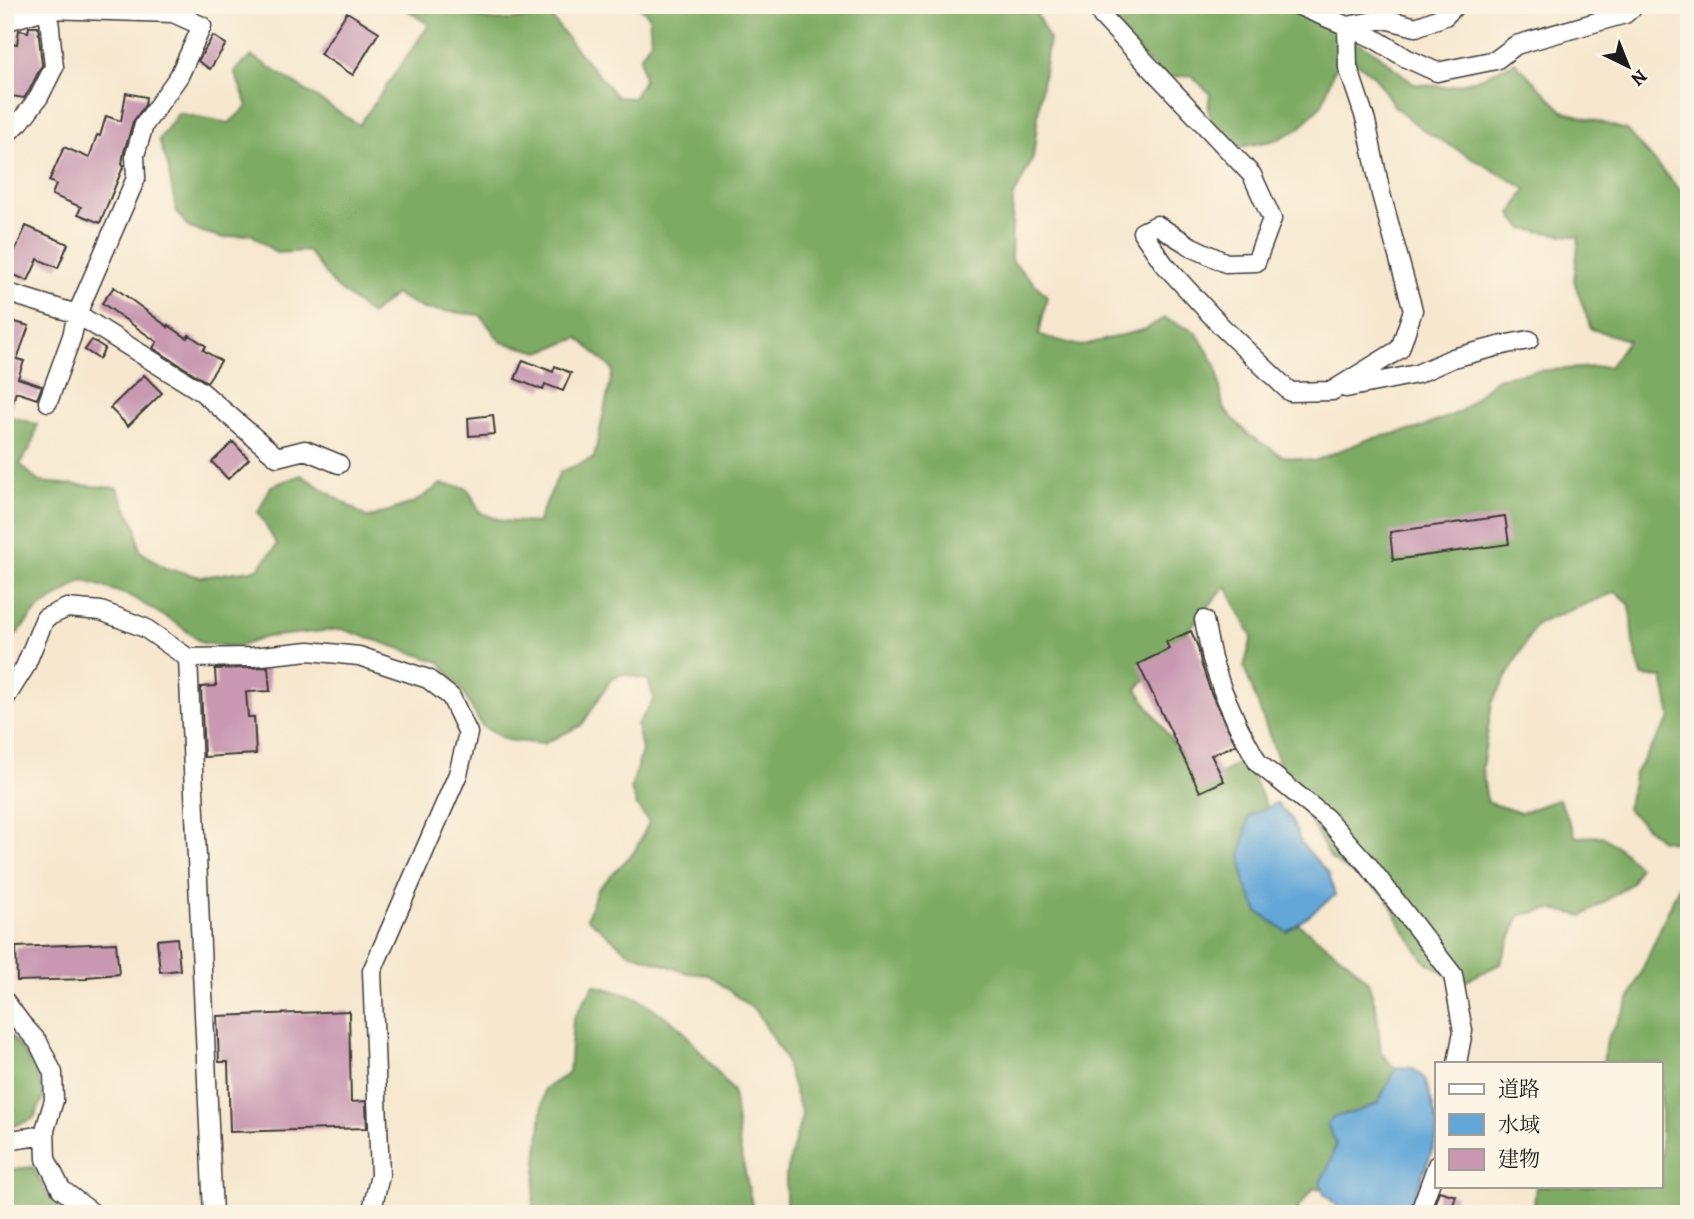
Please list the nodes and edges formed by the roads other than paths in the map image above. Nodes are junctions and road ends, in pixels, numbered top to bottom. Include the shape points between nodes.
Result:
1 (1098, 5) edge
2 (1297, 5) edge
3 (1456, 5) edge
4 (1635, 5) edge
5 (135, 8) edge
6 (48, 9) junction
7 (5, 22) edge
8 (1347, 26) junction
9 (5, 135) edge
10 (5, 292) edge
11 (77, 314) junction
12 (1529, 340) dead end
13 (1332, 391) junction
14 (48, 402) dead end
15 (340, 464) dead end
16 (1204, 620) dead end
17 (188, 658) junction
18 (5, 699) edge
19 (5, 1001) edge
20 (1457, 1062) edge
21 (45, 1135) junction
22 (5, 1141) edge
23 (1435, 1170) edge
24 (94, 1214) edge
25 (213, 1214) edge
26 (371, 1214) edge
27 (1419, 1214) edge

1 - 13 street via 1102,16 1252,175 1272,219 1256,262 1226,263 1157,225 1142,232 1164,264 1222,327 1290,392
2 - 8 street
3 - 8 street via 1445,16 1416,27 1385,19
4 - 8 street via 1625,14 1516,45 1496,60 1437,72
5 - 6 street
5 - 11 street via 173,13 202,26 179,76 144,125 135,155 136,178
6 - 7 street
6 - 9 street via 54,67 39,97
8 - 13 street via 1348,66 1413,310 1400,349
10 - 11 street
11 - 14 street
11 - 15 street via 202,392 277,457 305,450
12 - 13 street via 1453,358 1417,374
16 - 20 street via 1223,689 1258,763 1326,818 1453,975 1464,1031
17 - 18 street via 145,628 101,611 67,608 45,618 25,667
17 - 25 street
17 - 26 street via 309,651 359,656 428,678 451,697 468,733 458,774 372,971 380,1175
19 - 21 street via 38,1042 53,1073 54,1100
21 - 22 street
21 - 24 street via 46,1160 61,1189
23 - 27 street

